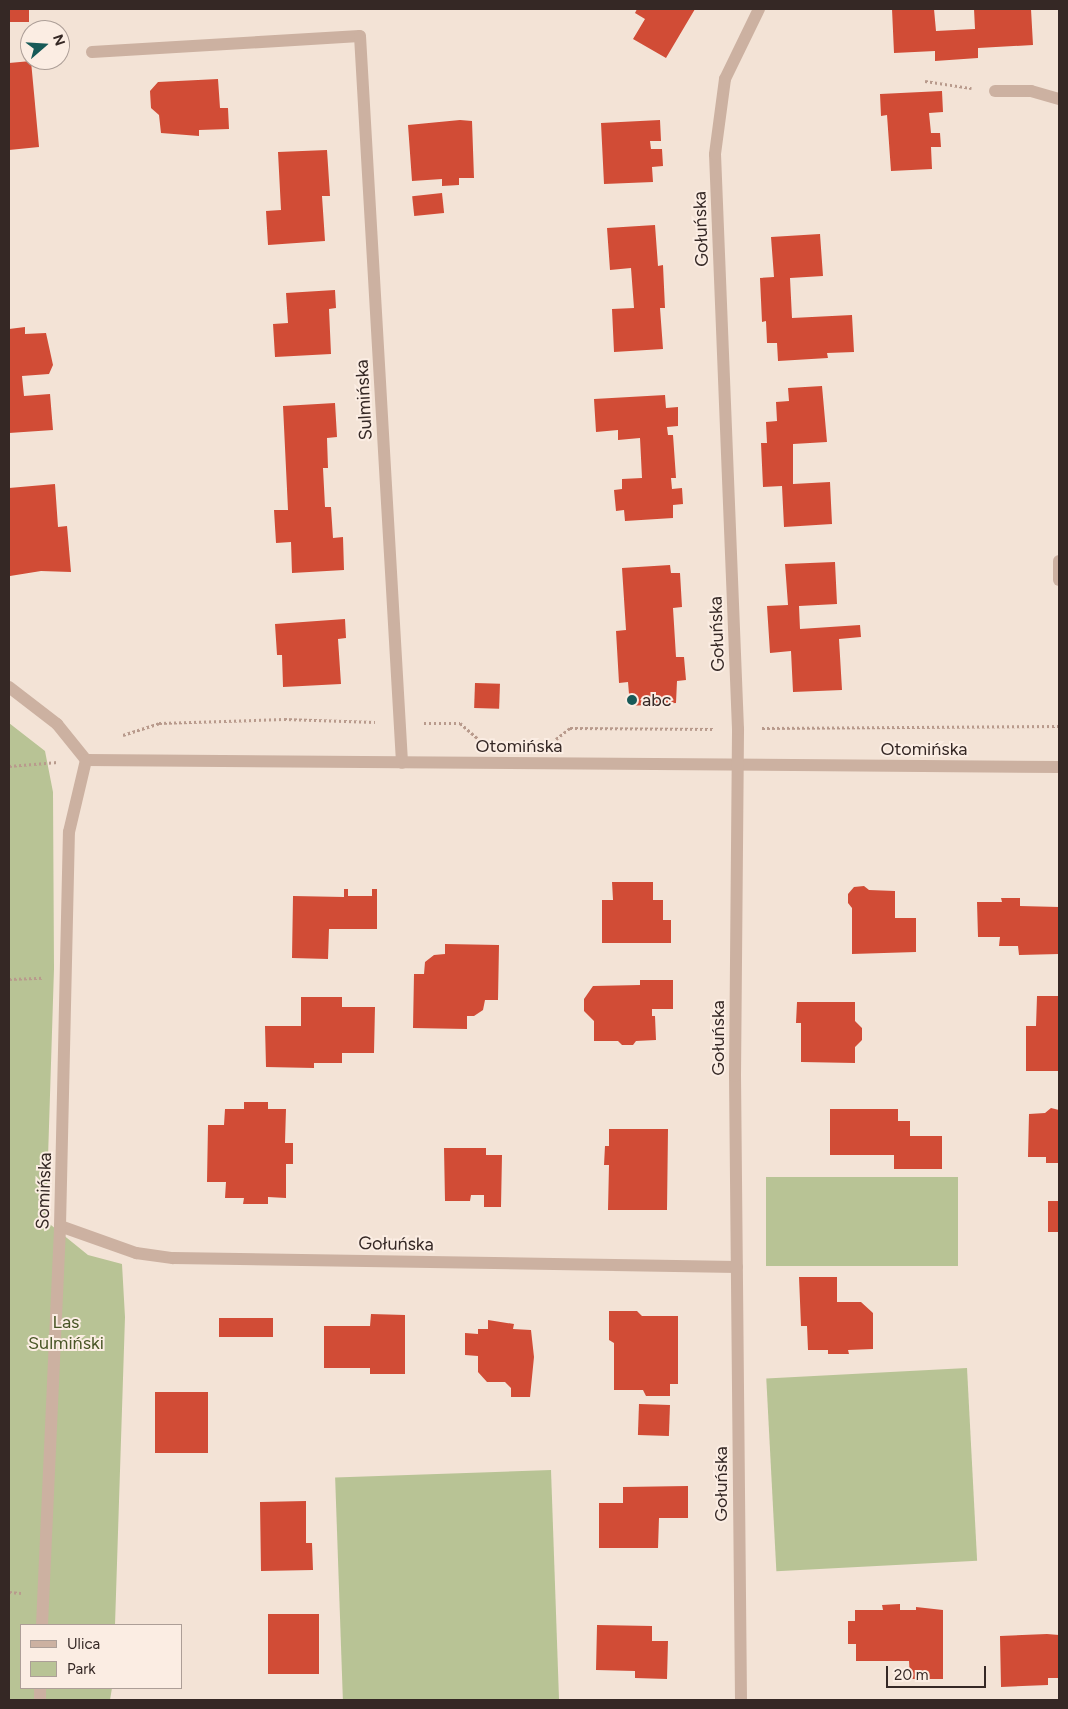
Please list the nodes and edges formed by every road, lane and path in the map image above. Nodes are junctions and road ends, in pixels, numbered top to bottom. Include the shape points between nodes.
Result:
1 (759, 9) edge
2 (92, 52) dead end
3 (925, 81) dead end
4 (995, 91) joint
5 (1059, 99) edge
6 (1059, 561) edge
7 (1059, 580) edge
8 (9, 687) edge
9 (400, 722) junction
10 (1059, 726) edge
11 (738, 729) junction
12 (545, 740) dead end
13 (480, 741) dead end
14 (86, 760) junction
15 (115, 760) junction
16 (402, 763) junction
17 (736, 765) junction
18 (9, 766) edge
19 (1059, 767) edge
20 (68, 977) junction
21 (9, 979) edge
22 (60, 1226) junction
23 (737, 1266) junction
24 (42, 1624) edge
25 (741, 1700) edge

1 - 11 street, Gołuńska via 725,79 715,154
2 - 9 street, Sulmińska via 360,36
3 - 4 path
4 - 5 street via 1031,91
6 - 7 street
8 - 14 street via 57,724
9 - 13 path via 460,723
9 - 15 path via 284,719 159,723 114,737
9 - 16 street, Sulmińska
10 - 11 path
11 - 12 path via 570,728 555,740
11 - 17 street, Gołuńska
14 - 15 street, Otomińska
14 - 18 path
14 - 20 street, Somińska via 69,832
15 - 16 street, Otomińska
16 - 17 street, Otomińska
17 - 19 street, Otomińska
17 - 23 street, Gołuńska
20 - 21 path
20 - 22 street, Somińska
22 - 23 street, Gołuńska via 136,1253 173,1258
22 - 24 street, Somińska
23 - 25 street, Gołuńska

